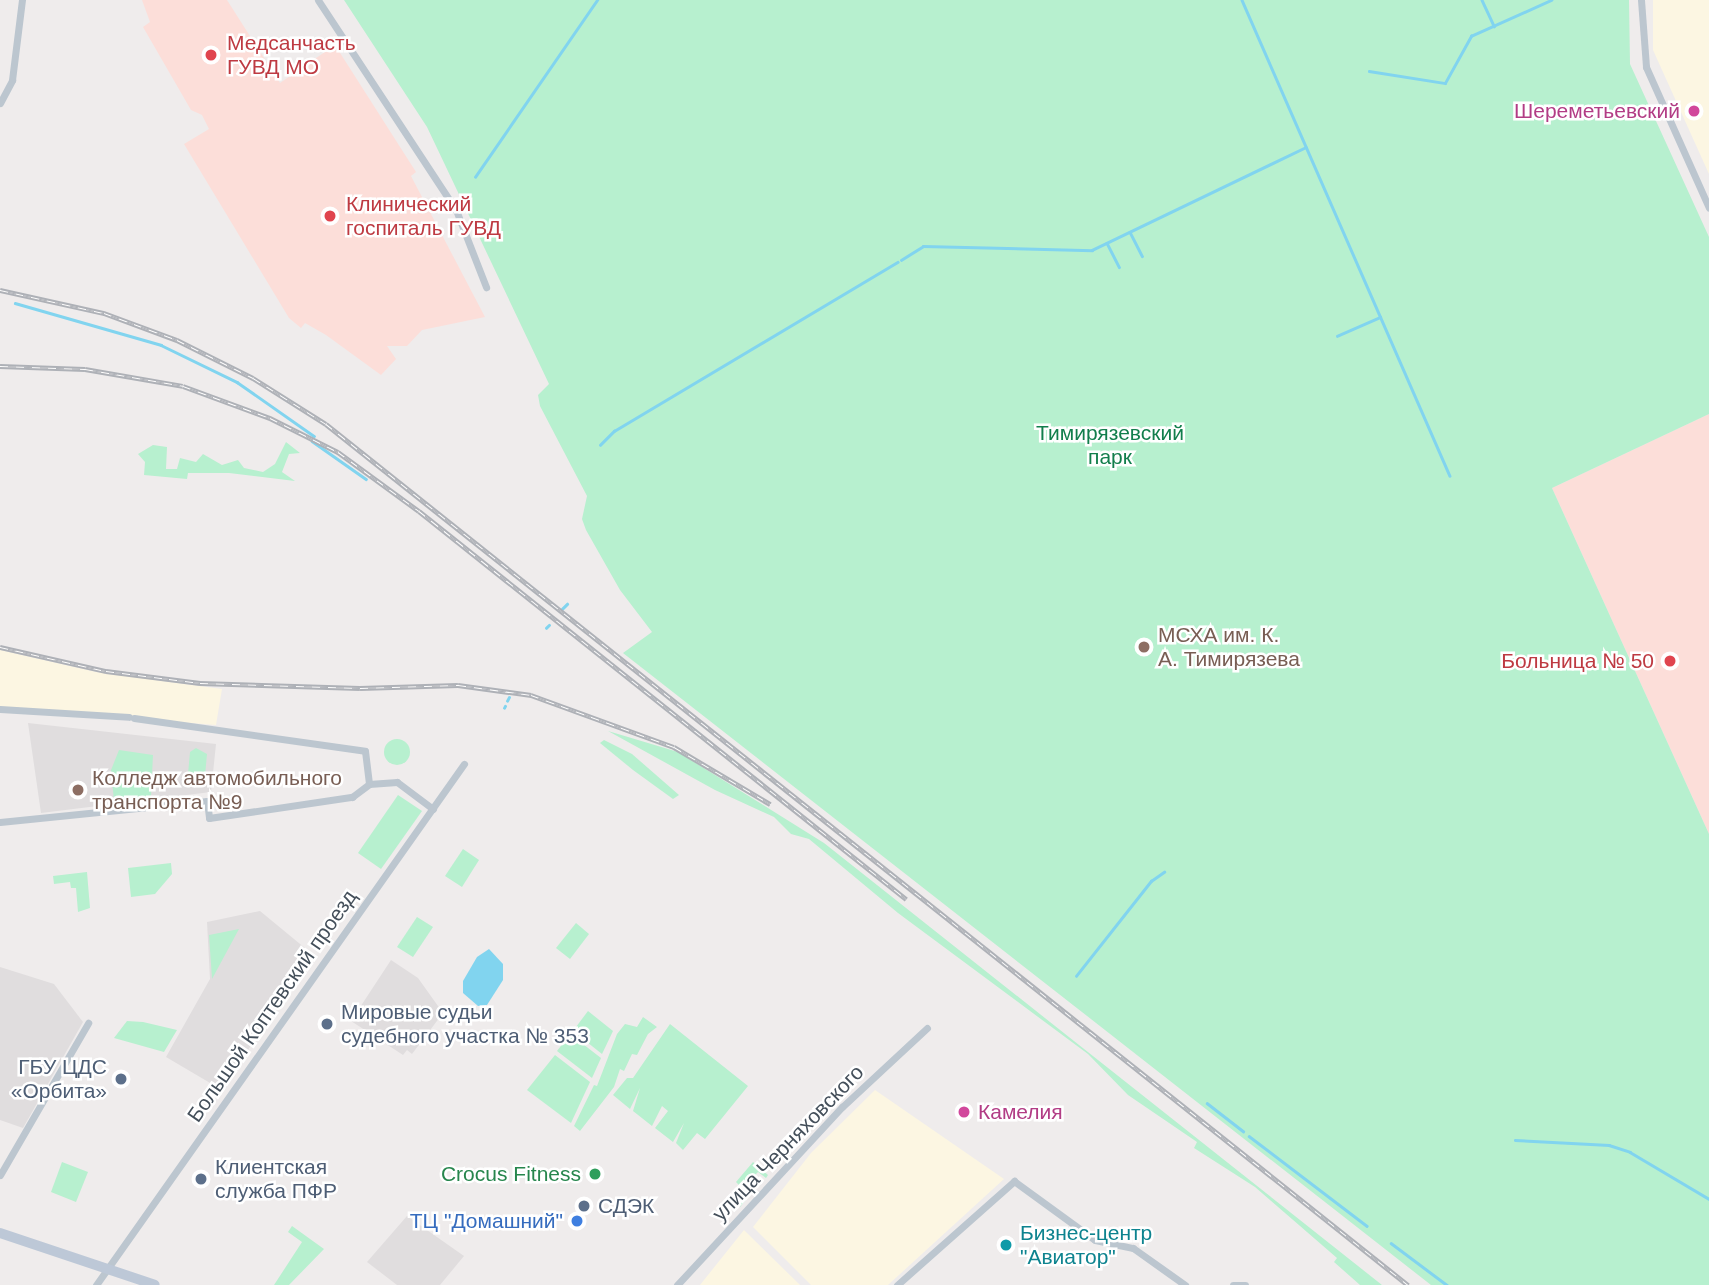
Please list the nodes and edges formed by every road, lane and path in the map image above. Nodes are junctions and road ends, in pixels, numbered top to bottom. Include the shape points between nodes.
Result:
1 (22, 0) edge
2 (318, 0) edge
3 (1642, 0) edge
4 (0, 103) edge
5 (1709, 208) edge
6 (486, 287) dead end
7 (0, 709) edge
8 (464, 764) dead end
9 (369, 784) junction
10 (433, 809) junction
11 (0, 822) edge
12 (88, 1023) dead end
13 (927, 1028) dead end
14 (0, 1175) edge
15 (0, 1233) edge
16 (108, 1269) junction
17 (96, 1285) edge
18 (155, 1285) edge
19 (677, 1285) edge
20 (897, 1285) edge
21 (1185, 1285) edge
22 (1233, 1285) edge
23 (1245, 1285) edge

1 - 4 street via 12,80
2 - 6 street via 456,210
3 - 5 street via 1646,67
7 - 9 street via 131,717 365,751
8 - 10 street, Большой Коптевский проезд
9 - 10 street via 397,782
9 - 11 street via 352,797 209,818 207,801
10 - 16 street, Большой Коптевский проезд
12 - 14 street
13 - 19 street, улица Черняховского via 834,1116
15 - 16 street
16 - 17 street, Большой Коптевский проезд
16 - 18 street
20 - 21 street via 1014,1181 1096,1240 1133,1248
22 - 23 street

